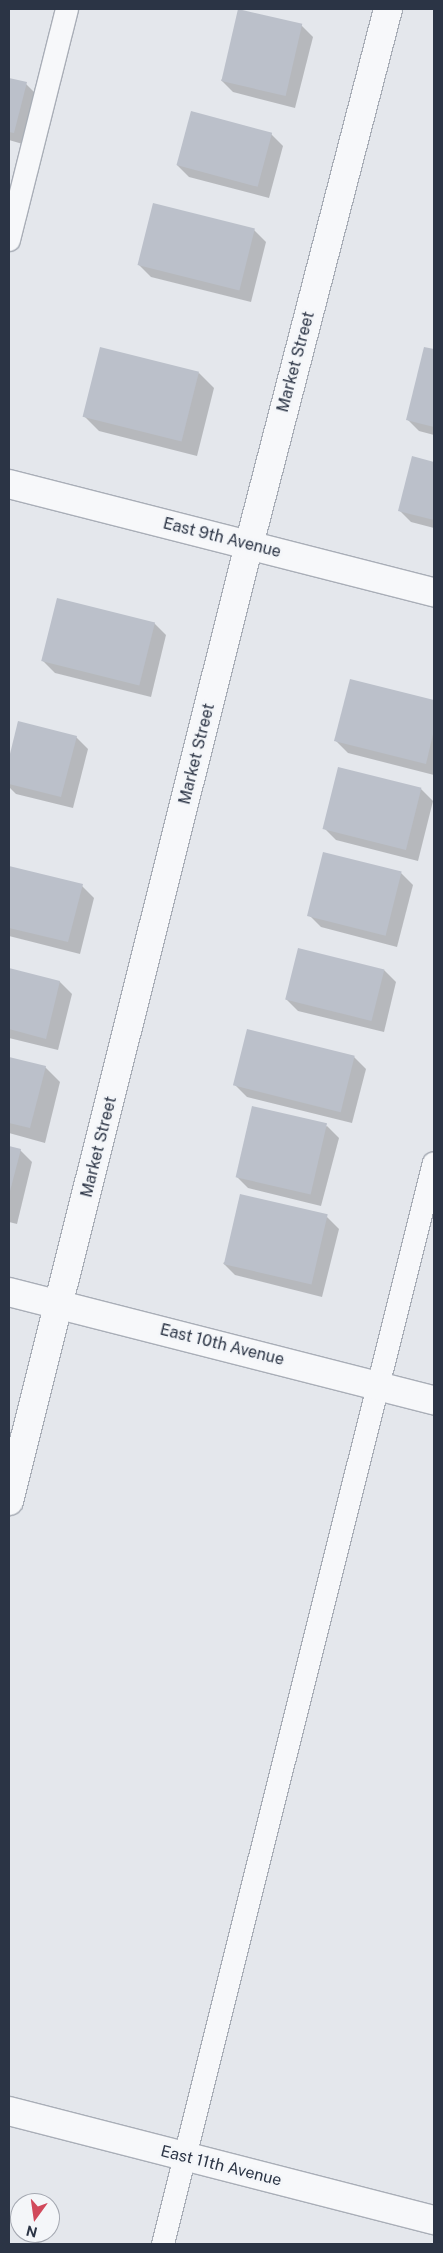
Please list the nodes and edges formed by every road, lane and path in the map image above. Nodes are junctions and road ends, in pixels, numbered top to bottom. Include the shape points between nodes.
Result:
1 (67, 9) edge
2 (388, 9) edge
3 (9, 240) edge
4 (9, 484) edge
5 (249, 544) junction
6 (434, 592) edge
7 (434, 1163) edge
8 (9, 1292) edge
9 (60, 1304) junction
10 (380, 1386) junction
11 (434, 1400) edge
12 (9, 1501) edge
13 (9, 2111) edge
14 (185, 2157) junction
15 (434, 2220) edge
16 (163, 2244) edge

1 - 3 lane
2 - 5 street, Market Street
4 - 5 street, East 9th Avenue
5 - 6 street, East 9th Avenue
5 - 9 street, Market Street
7 - 10 lane
8 - 9 street, East 10th Avenue
9 - 10 street, East 10th Avenue
9 - 12 street, Market Street
10 - 11 street, East 10th Avenue
10 - 14 lane
13 - 14 street, East 11th Avenue
14 - 15 street, East 11th Avenue
14 - 16 lane

